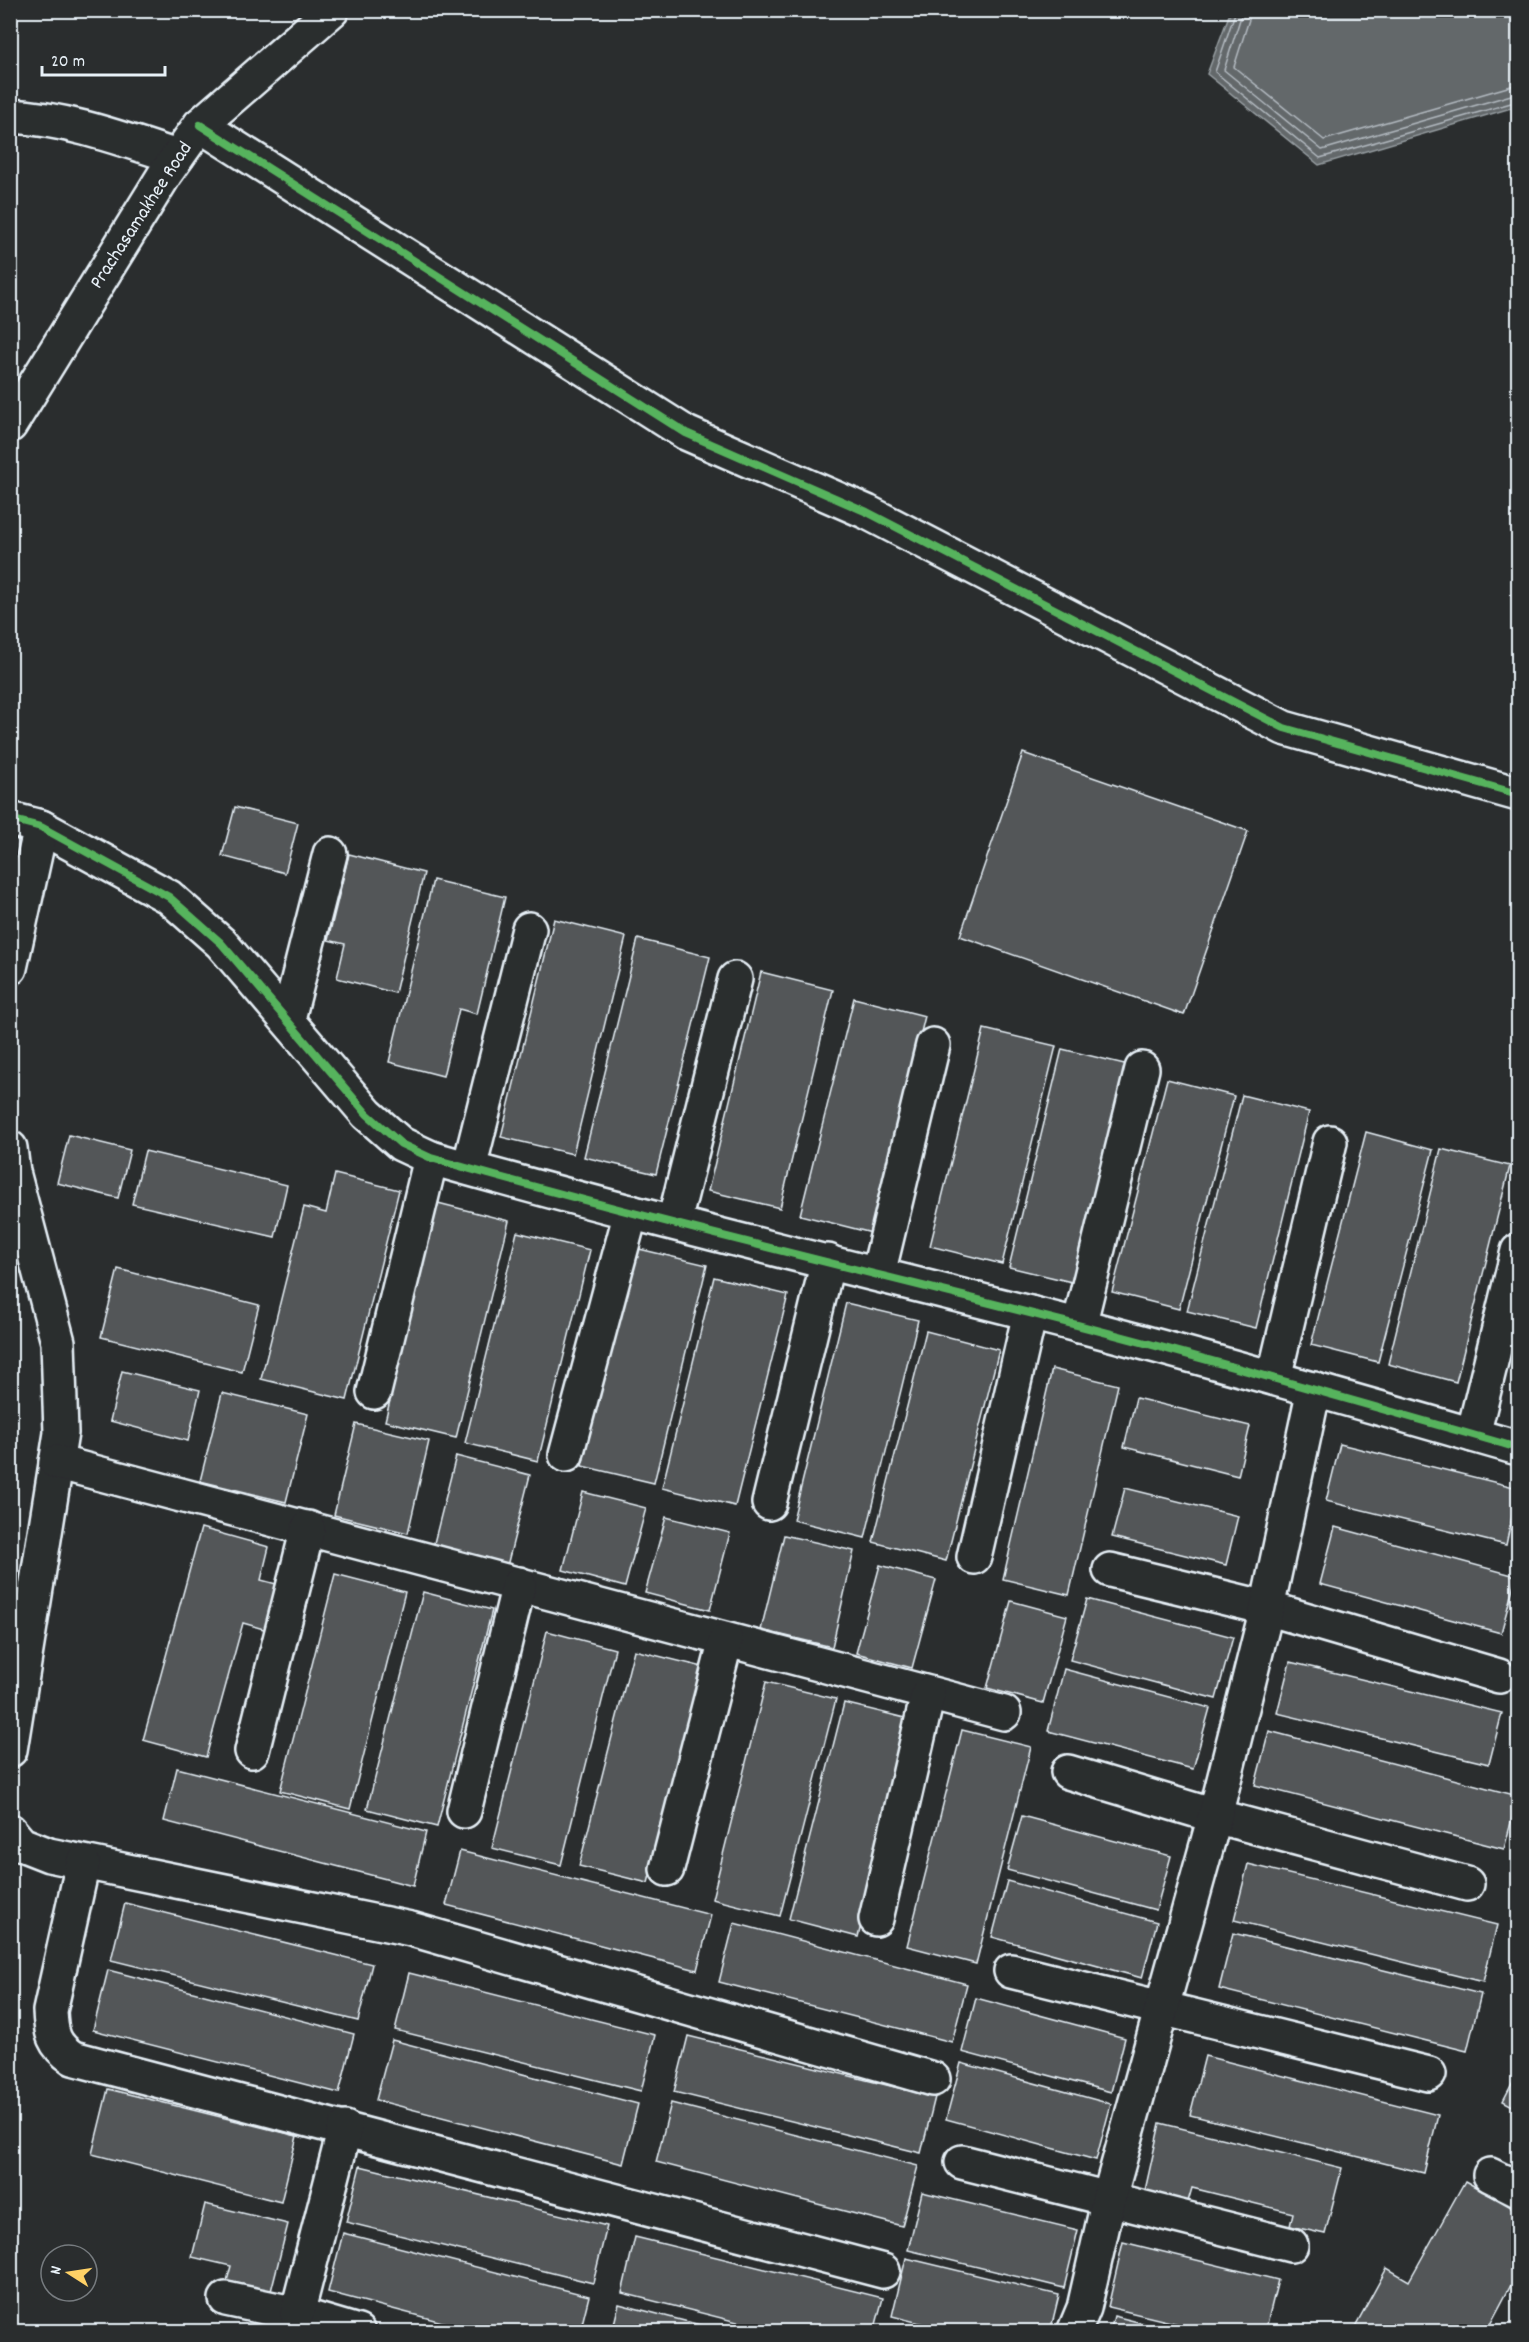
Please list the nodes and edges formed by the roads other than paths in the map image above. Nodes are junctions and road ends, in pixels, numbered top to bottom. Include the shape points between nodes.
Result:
1 (332, 10) edge
2 (10, 116) edge
3 (200, 125) junction
4 (177, 157) junction
5 (10, 425) edge
6 (1518, 794) edge
7 (26, 823) edge
8 (330, 854) dead end
9 (529, 929) dead end
10 (10, 968) edge
11 (735, 979) dead end
12 (288, 1019) junction
13 (933, 1045) dead end
14 (1142, 1069) dead end
15 (1330, 1142) dead end
16 (10, 1148) edge
17 (431, 1158) junction
18 (469, 1168) junction
19 (631, 1212) junction
20 (674, 1222) junction
21 (1518, 1251) edge
22 (828, 1261) junction
23 (878, 1274) junction
24 (1030, 1313) junction
25 (1079, 1326) junction
26 (1274, 1378) junction
27 (1314, 1389) junction
28 (374, 1392) dead end
29 (1473, 1435) junction
30 (1518, 1448) edge
31 (566, 1455) dead end
32 (56, 1462) junction
33 (769, 1503) dead end
34 (308, 1528) junction
35 (974, 1557) dead end
36 (1110, 1569) dead end
37 (519, 1584) junction
38 (1267, 1608) junction
39 (726, 1640) junction
40 (1499, 1676) dead end
41 (928, 1694) junction
42 (1004, 1713) dead end
43 (10, 1750) edge
44 (252, 1750) dead end
45 (1068, 1772) dead end
46 (464, 1811) dead end
47 (1215, 1816) junction
48 (10, 1831) edge
49 (83, 1863) junction
50 (667, 1869) dead end
51 (1467, 1884) dead end
52 (876, 1919) dead end
53 (1011, 1971) dead end
54 (1161, 2009) junction
55 (1429, 2074) dead end
56 (933, 2079) dead end
57 (345, 2128) junction
58 (962, 2162) dead end
59 (1490, 2175) dead end
60 (1518, 2189) edge
61 (1109, 2198) junction
62 (1291, 2245) dead end
63 (883, 2271) dead end
64 (226, 2299) dead end
65 (297, 2314) junction
66 (358, 2331) edge
67 (1074, 2331) edge

1 - 3 street, Prachasamakhee Road
2 - 4 street via 75,124
3 - 4 street, Prachasamakhee Road
3 - 6 street via 686,433 867,512 1284,728
4 - 5 street, Prachasamakhee Road
7 - 10 street
7 - 12 street via 169,897 221,943
8 - 12 street
9 - 18 street
11 - 20 street
12 - 17 street via 367,1114 401,1144
13 - 23 street
14 - 25 street
15 - 26 street
16 - 32 street via 58,1342 61,1433
17 - 18 street
17 - 28 street
18 - 19 street
19 - 20 street
19 - 31 street
20 - 22 street
21 - 29 street
22 - 23 street
22 - 33 street
23 - 24 street
24 - 25 street
24 - 35 street
25 - 26 street
26 - 27 street
27 - 29 street
27 - 38 street
29 - 30 street
32 - 34 street
32 - 43 street
34 - 37 street
34 - 44 street
36 - 38 street
37 - 39 street
37 - 46 street
38 - 40 street
38 - 47 street
39 - 41 street
39 - 50 street
41 - 42 street
41 - 52 street
45 - 47 street
47 - 51 street
47 - 54 street
48 - 49 street via 21,1844
49 - 56 street via 411,1929
49 - 57 street via 51,2011 51,2035 61,2050 73,2058
53 - 54 street
54 - 55 street
54 - 61 street
57 - 63 street
57 - 65 street
58 - 61 street
59 - 60 street
61 - 62 street
61 - 67 street via 1084,2308
64 - 65 street
65 - 66 street

